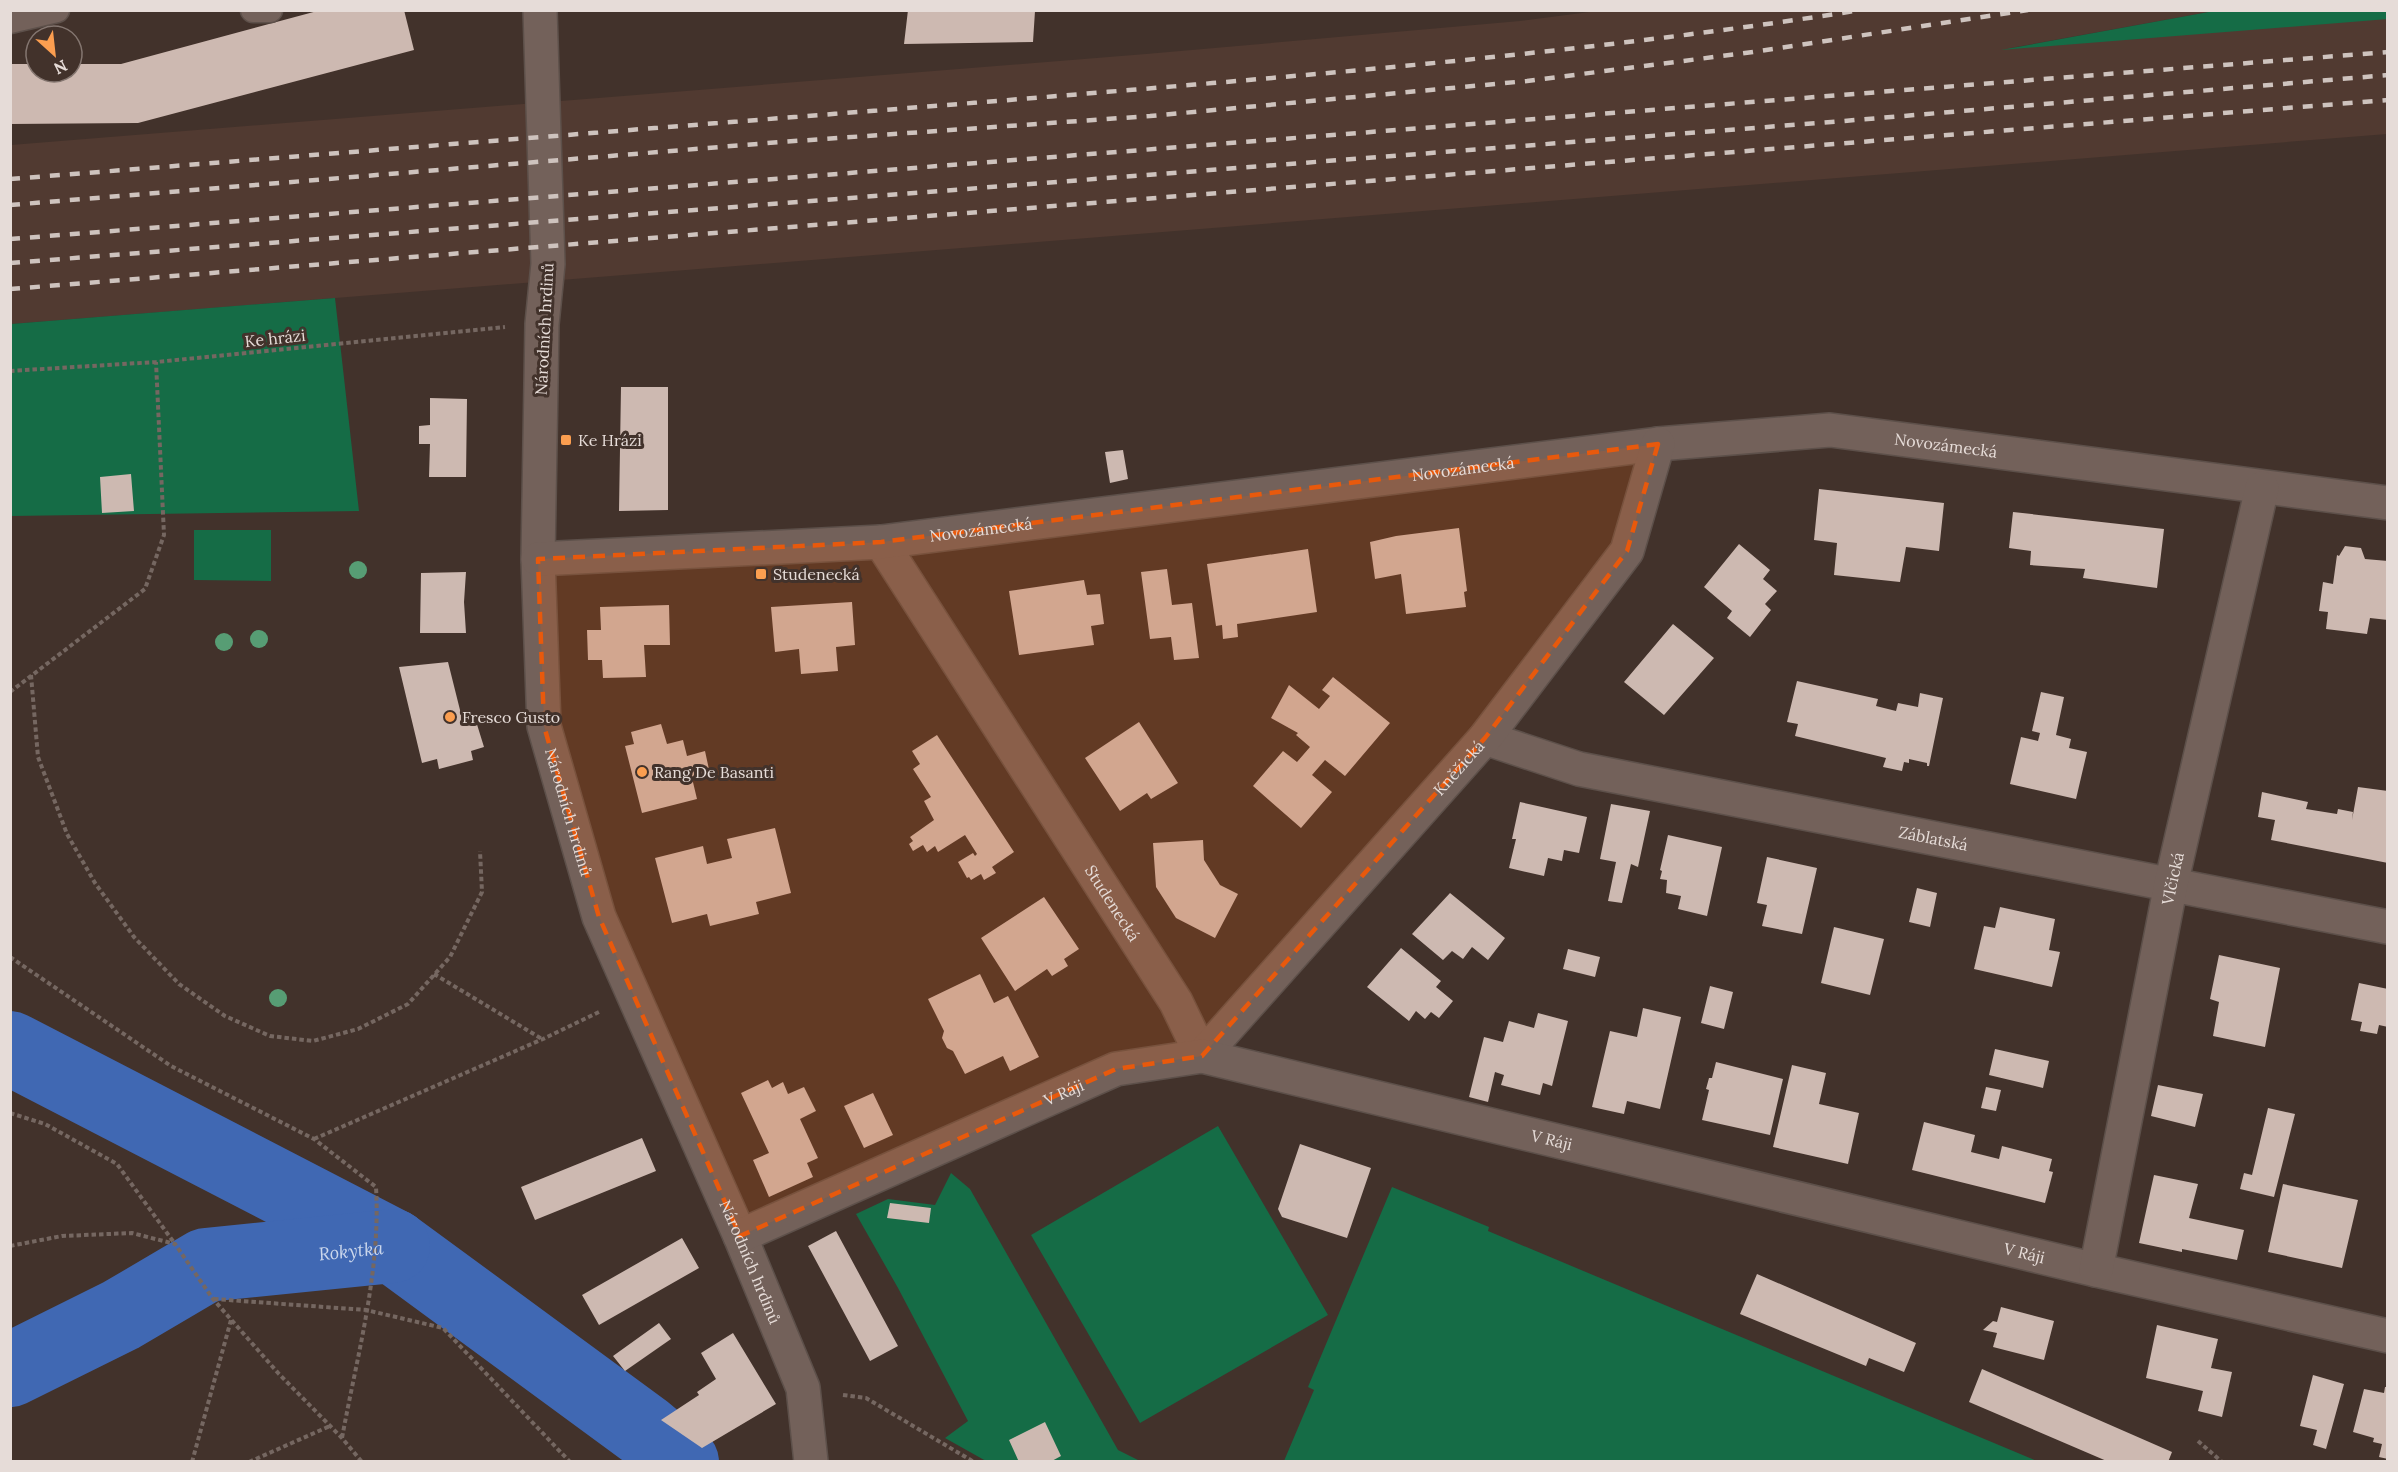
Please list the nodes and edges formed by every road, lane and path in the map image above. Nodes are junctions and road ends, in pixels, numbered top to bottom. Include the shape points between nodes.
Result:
1 (57, 10) edge
2 (253, 10) edge
3 (270, 10) edge
4 (540, 10) edge
5 (10, 21) edge
6 (542, 324) junction
7 (156, 362) junction
8 (10, 371) edge
9 (1658, 444) junction
10 (2262, 488) junction
11 (2388, 503) edge
12 (880, 542) junction
13 (538, 559) junction
14 (31, 675) junction
15 (10, 692) edge
16 (1485, 738) junction
17 (480, 851) dead end
18 (2171, 884) junction
19 (2388, 927) edge
20 (10, 957) edge
21 (434, 974) junction
22 (633, 994) junction
23 (543, 1039) junction
24 (1202, 1056) junction
25 (10, 1113) edge
26 (314, 1139) junction
27 (740, 1236) junction
28 (175, 1244) junction
29 (10, 1246) edge
30 (2096, 1270) junction
31 (213, 1299) junction
32 (366, 1310) junction
33 (231, 1320) junction
34 (2388, 1336) edge
35 (803, 1388) junction
36 (330, 1426) junction
37 (342, 1438) junction
38 (2198, 1441) dead end
39 (192, 1461) edge
40 (249, 1461) edge
41 (362, 1461) edge
42 (570, 1461) edge
43 (811, 1461) edge
44 (974, 1461) edge
45 (2222, 1461) edge

1 - 5 lane
2 - 3 lane
4 - 6 street, Národních hrdinů via 548,264
6 - 7 path, Ke hrázi
6 - 13 street, Národních hrdinů
7 - 8 path, Ke hrázi
7 - 14 path via 164,535 145,589
9 - 10 street, Novozámecká via 1830,430
9 - 12 street, Novozámecká
9 - 16 street, Kněžická via 1627,551
10 - 11 street, Novozámecká
10 - 18 street, Vlčická
12 - 13 street, Novozámecká
12 - 24 street, Studenecká via 1176,1002
13 - 22 street, Národních hrdinů via 544,726 599,917
14 - 15 path
14 - 21 path via 39,757 67,834 95,883 134,937 179,984 225,1016 270,1036 313,1041 358,1029 408,1004
16 - 18 street, Záblatská via 1579,769
16 - 24 street, Kněžická
17 - 21 path via 482,892 450,957
18 - 19 street, Záblatská
18 - 30 street, Vlčická
20 - 26 path via 171,1066
21 - 23 path
22 - 23 path
22 - 27 street, Národních hrdinů
23 - 26 path
24 - 27 street, V Ráji via 1116,1069
24 - 30 street, V Ráji
25 - 28 path via 45,1124 117,1164
26 - 32 path via 376,1187 378,1216
27 - 35 street, Národních hrdinů
28 - 29 path via 132,1233 62,1236
28 - 31 path
30 - 34 street, V Ráji
31 - 32 path
31 - 33 path
32 - 37 path
32 - 42 path via 443,1328
33 - 36 path
33 - 39 path
35 - 43 street, Národních hrdinů
35 - 44 path via 866,1398
36 - 37 path
36 - 40 path
37 - 41 path
38 - 45 path

